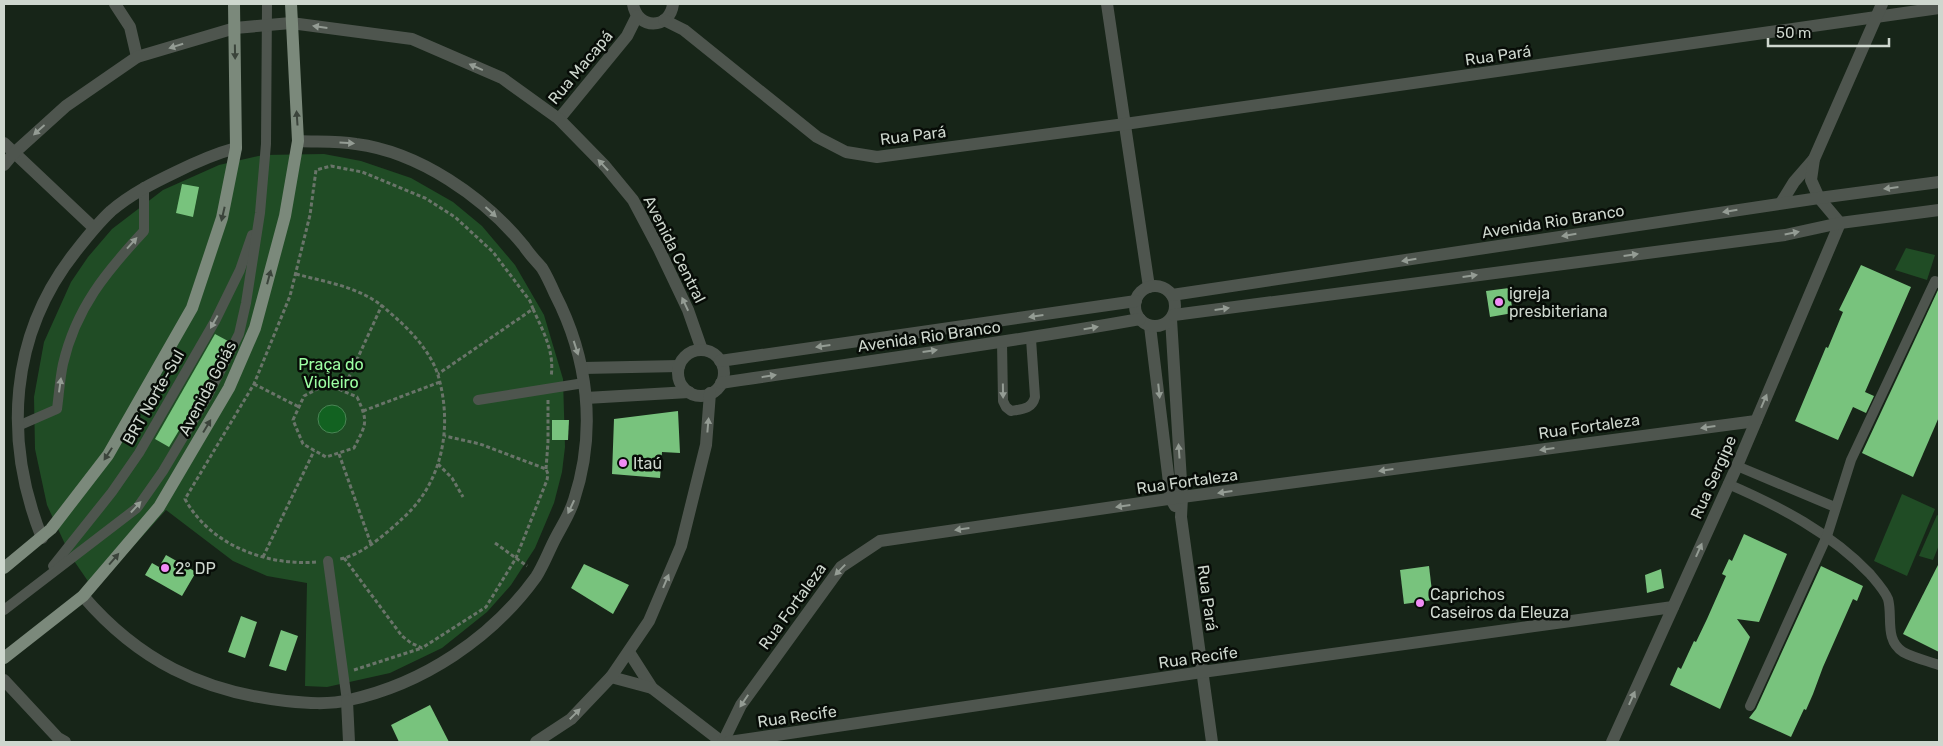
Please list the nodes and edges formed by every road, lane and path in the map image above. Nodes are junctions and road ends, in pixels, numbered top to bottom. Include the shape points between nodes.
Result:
1 (115, 4) edge
2 (234, 4) edge
3 (267, 4) edge
4 (291, 4) edge
5 (1107, 4) edge
6 (1882, 4) edge
7 (1939, 8) edge
8 (672, 9) edge
9 (639, 14) edge
10 (1876, 18) junction
11 (292, 23) junction
12 (268, 25) junction
13 (235, 28) junction
14 (137, 57) junction
15 (559, 119) junction
16 (1124, 124) junction
17 (298, 141) junction
18 (4, 143) edge
19 (236, 148) junction
20 (14, 153) junction
21 (1814, 159) junction
22 (4, 165) edge
23 (1939, 182) edge
24 (144, 187) junction
25 (1819, 198) junction
26 (1781, 203) junction
27 (1939, 210) edge
28 (260, 213) junction
29 (1840, 223) junction
30 (94, 228) junction
31 (296, 274) junction
32 (1939, 283) edge
33 (1149, 287) junction
34 (1172, 295) junction
35 (1136, 301) junction
36 (382, 306) junction
37 (1173, 317) junction
38 (1145, 323) junction
39 (1031, 338) junction
40 (1002, 342) junction
41 (702, 350) junction
42 (1173, 353) junction
43 (1155, 356) junction
44 (720, 361) junction
45 (679, 366) junction
46 (583, 368) junction
47 (438, 374) junction
48 (440, 382) junction
49 (584, 383) junction
50 (721, 383) junction
51 (254, 384) junction
52 (343, 390) junction
53 (689, 392) junction
54 (710, 393) junction
55 (586, 398) junction
56 (478, 400) dead end
57 (299, 406) junction
58 (364, 411) junction
59 (1756, 420) junction
60 (18, 426) junction
61 (445, 436) junction
62 (314, 451) junction
63 (339, 454) junction
64 (438, 464) junction
65 (1737, 466) junction
66 (1728, 484) junction
67 (463, 497) dead end
68 (1177, 498) junction
69 (1835, 507) junction
70 (1827, 536) junction
71 (42, 538) junction
72 (495, 543) dead end
73 (371, 544) junction
74 (264, 557) junction
75 (344, 558) junction
76 (516, 558) junction
77 (328, 561) junction
78 (4, 568) edge
79 (538, 574) junction
80 (43, 580) junction
81 (83, 596) junction
82 (1672, 607) junction
83 (4, 610) edge
84 (422, 648) junction
85 (629, 652) junction
86 (4, 658) edge
87 (1939, 665) edge
88 (1202, 672) junction
89 (344, 673) junction
90 (611, 677) junction
91 (4, 680) edge
92 (652, 688) junction
93 (347, 701) junction
94 (1750, 706) dead end
95 (65, 742) edge
96 (349, 742) edge
97 (536, 742) edge
98 (722, 742) edge
99 (729, 742) edge
100 (1212, 742) edge
101 (1612, 742) edge

1 - 14 street via 130,27
2 - 13 main road
3 - 12 lane, BRT Norte-Sul
4 - 11 main road, Avenida Goiás
5 - 16 street
6 - 10 street
7 - 10 street, Rua Pará
8 - 9 street via 656,24
8 - 16 street, Rua Pará via 684,30 817,137 846,152 877,157
9 - 15 street, Rua Macapá via 627,36
10 - 16 street, Rua Pará
10 - 21 street
11 - 12 street, Avenida Central
15 -> 11 street, Avenida Central via 502,78 412,39
17 -> 11 main road, Avenida Goiás
12 - 13 street, Avenida Central
12 - 28 lane, BRT Norte-Sul via 266,144
13 -> 14 street, Avenida Central
13 -> 19 main road
14 -> 20 street, Avenida Central via 66,106
41 -> 15 street, Avenida Central via 688,310 634,200
16 - 33 street
17 -> 46 street via 357,144 385,151 418,163 462,188 493,213 543,270 566,315
81 -> 17 main road, Avenida Goiás via 159,507 229,388 256,328 285,216
18 - 20 street
19 - 24 street via 211,155
19 -> 71 main road via 222,218 192,308 108,455
20 - 22 street, Avenida Central
20 - 30 street
21 - 25 street via 1811,180
21 - 26 street
23 -> 25 street, Avenida Rio Branco
24 - 30 street
60 -> 24 lane via 57,409 63,364 78,320 108,270 144,231
25 - 26 street, Avenida Rio Branco
25 - 29 street
26 -> 34 street, Avenida Rio Branco
27 - 29 street
28 -> 80 lane, BRT Norte-Sul via 240,270 216,321 143,445 115,489
80 -> 28 lane, BRT Norte-Sul via 137,508 197,414 239,334
37 -> 29 street via 1785,235
59 -> 29 street, Rua Sergipe
30 - 60 street via 58,273 32,330 21,374
31 - 36 path via 343,286 372,298
31 - 47 path via 310,215 316,170 331,166 362,172 426,198 455,217 493,252 533,309
31 - 51 path
32 - 69 lane via 1935,281 1851,460
33 - 34 street via 1162,287
33 - 35 street
34 - 37 street via 1176,305
35 - 38 street via 1136,311
35 -> 44 street, Avenida Rio Branco
36 - 47 path via 412,332
36 - 52 path
37 - 38 street via 1162,326
37 - 42 street, Rua Pará
39 -> 38 street, Avenida Rio Branco
38 - 43 street, Rua Pará
39 - 40 street, Avenida Rio Branco
40 -> 39 lane via 1003,402 1011,411 1028,408 1034,403
50 -> 40 street, Avenida Rio Branco
41 - 44 street via 709,351
41 - 45 street via 688,354
42 - 43 street
68 -> 42 street, Rua Pará
43 -> 68 street, Rua Pará
44 - 50 street
45 - 46 street
45 - 53 street via 679,380
46 - 49 street
47 - 48 path
48 - 58 path
48 - 61 path
49 - 55 street
49 - 56 lane
50 - 54 street
51 - 57 path
51 - 74 path via 185,499 193,514 212,531 236,548
52 - 57 path via 327,384 304,396
52 - 58 path via 357,397
53 - 54 street
53 - 55 street
85 -> 54 street via 649,622 681,546 706,445
55 -> 79 street via 586,449 574,501
57 - 62 path via 293,420 302,444
58 - 63 path via 366,423 354,448
59 - 65 street, Rua Sergipe
59 -> 68 street, Rua Fortaleza
60 - 71 street via 19,452 30,508
61 - 64 path
61 - 76 path via 480,444 546,469 547,480
62 - 63 path via 326,457
62 - 74 path
63 - 73 path
64 - 67 path via 452,478
64 - 73 path via 433,481 412,511
65 - 66 street, Rua Sergipe
65 - 69 lane
66 - 70 lane via 1769,502
82 -> 66 street, Rua Sergipe
68 - 88 street, Rua Pará
68 -> 98 street, Rua Fortaleza via 880,541 841,567 741,705
69 - 70 lane
70 - 87 lane via 1870,574 1888,598 1894,643 1903,651
70 - 94 lane
71 - 78 main road
72 - 76 path
73 - 75 path
74 - 77 path via 298,563
75 - 77 path
75 - 84 path via 402,636
76 - 79 path
76 - 84 path via 486,607
77 - 89 lane
79 - 93 street via 506,614 472,644 430,669
80 - 83 lane, BRT Norte-Sul
81 - 86 main road, Avenida Goiás
81 - 93 street via 134,646 165,666 201,682 259,698 307,703
82 - 88 street, Rua Recife
101 -> 82 street, Rua Sergipe
84 - 89 path
85 - 90 street
85 - 92 street
88 - 99 street, Rua Recife
88 - 100 street, Rua Pará
89 - 93 lane
90 - 92 street
97 -> 90 street via 570,719
91 - 95 street
92 - 98 street
93 - 96 street

